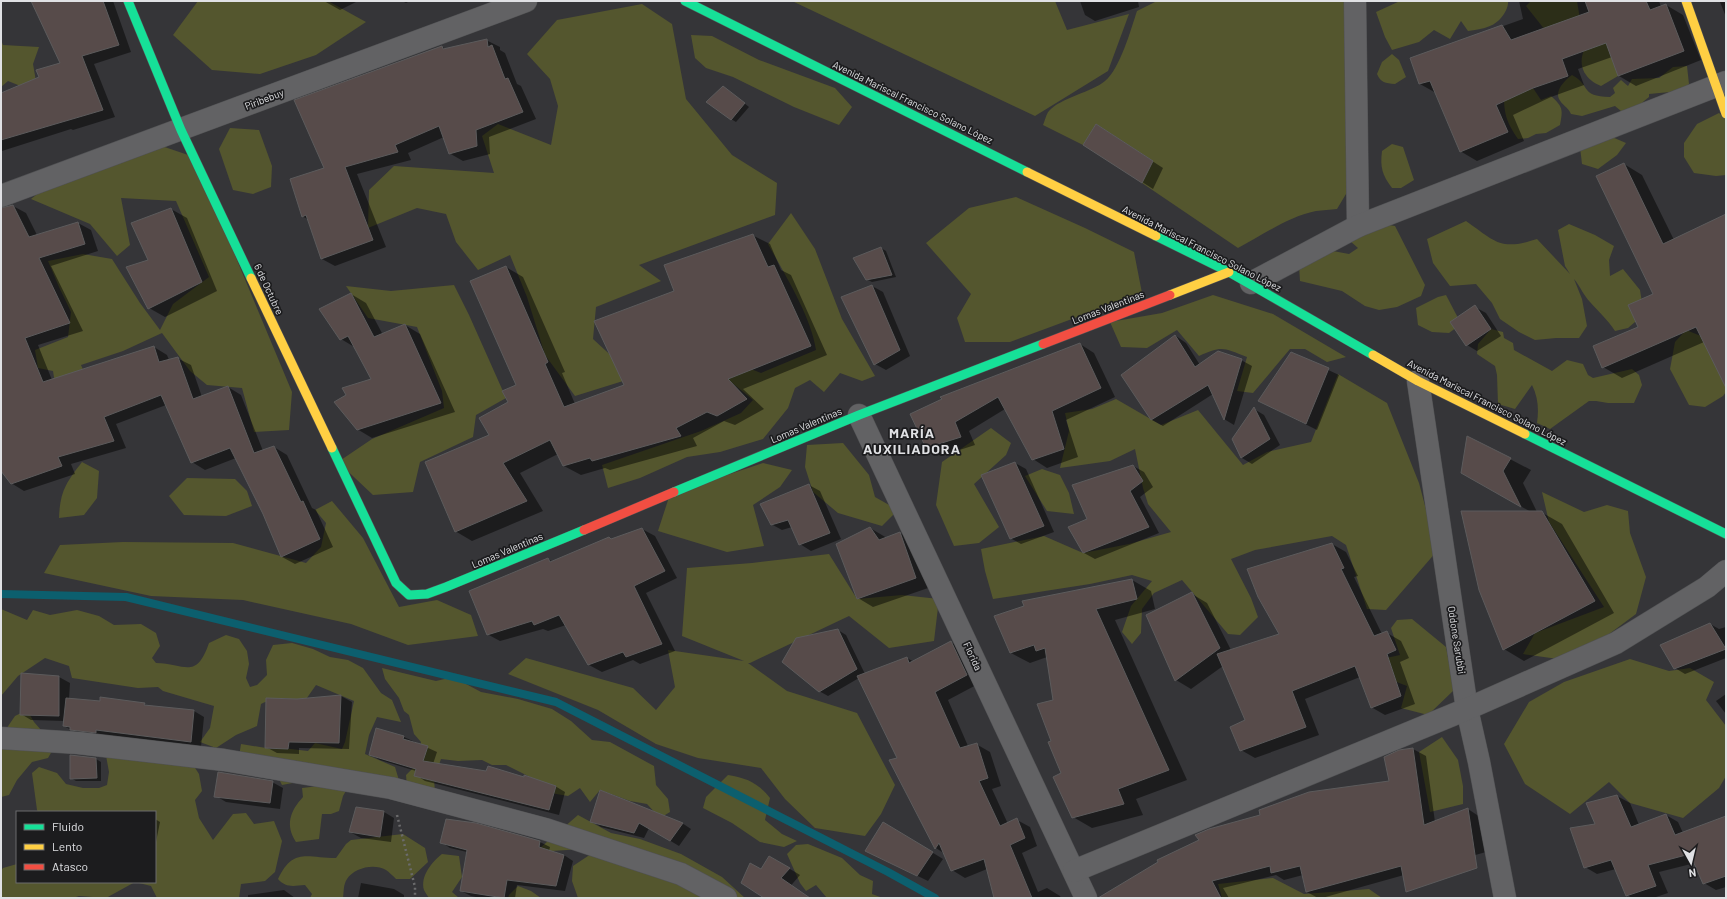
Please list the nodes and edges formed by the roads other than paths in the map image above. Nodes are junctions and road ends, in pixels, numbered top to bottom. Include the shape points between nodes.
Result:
1 (128, 1) edge
2 (526, 1) edge
3 (685, 1) edge
4 (1355, 1) edge
5 (1686, 1) edge
6 (1721, 84) edge
7 (1726, 114) edge
8 (181, 130) junction
9 (1, 196) edge
10 (1358, 226) junction
11 (1229, 272) junction
12 (1251, 283) junction
13 (1418, 381) junction
14 (859, 415) junction
15 (1726, 534) edge
16 (1726, 571) edge
17 (396, 583) joint
18 (1467, 709) junction
19 (1, 738) edge
20 (1074, 871) junction
21 (726, 898) edge
22 (1086, 898) edge
23 (1505, 898) edge

1 - 8 street, 6 de Octubre
2 - 8 street, Piribebuy
3 - 11 street, Avenida Mariscal Francisco Solano López
4 - 10 street
5 - 6 street
6 - 7 street
6 - 10 street
8 - 9 street, Piribebuy
8 - 17 street, 6 de Octubre
10 - 12 street
11 - 12 street, Avenida Mariscal Francisco Solano López
11 - 14 street, Lomas Valentinas
12 - 13 street, Avenida Mariscal Francisco Solano López
13 - 15 street, Avenida Mariscal Francisco Solano López
13 - 18 street, Oddone Sarubbi
14 - 17 street, Lomas Valentinas via 427,594 408,595
14 - 20 street, Florida
16 - 18 street via 1707,587 1616,643
18 - 20 street
18 - 23 street, Oddone Sarubbi
19 - 21 street via 78,743 224,760 391,788 552,831 681,874
20 - 22 street, Florida

